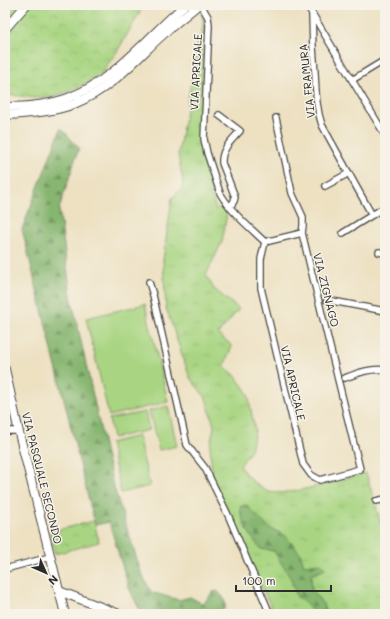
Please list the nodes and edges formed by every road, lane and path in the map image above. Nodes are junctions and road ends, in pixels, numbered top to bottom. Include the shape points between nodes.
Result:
1 (26, 5) edge
2 (185, 5) edge
3 (198, 5) edge
4 (201, 5) edge
5 (307, 5) edge
6 (312, 14) junction
7 (5, 29) edge
8 (385, 60) edge
9 (352, 80) junction
10 (5, 107) edge
11 (5, 115) edge
12 (219, 115) dead end
13 (276, 118) dead end
14 (383, 128) edge
15 (385, 135) edge
16 (348, 173) junction
17 (325, 186) dead end
18 (230, 207) junction
19 (385, 207) edge
20 (372, 215) junction
21 (344, 232) dead end
22 (302, 233) junction
23 (265, 242) junction
24 (149, 282) dead end
25 (327, 300) dead end
26 (385, 311) edge
27 (5, 369) edge
28 (385, 370) edge
29 (345, 378) dead end
30 (5, 431) edge
31 (19, 431) junction
32 (360, 469) joint
33 (385, 499) edge
34 (376, 501) dead end
35 (50, 557) junction
36 (5, 569) edge
37 (59, 591) junction
38 (65, 614) edge
39 (120, 614) edge
40 (270, 614) edge

1 - 7 main road
2 - 10 main road via 117,69 86,89 61,100
3 - 11 main road via 101,90 58,109
4 - 18 street, VIA APRICALE via 208,17 209,25 204,143 220,193
5 - 6 street, VIA FRAMURA
6 - 9 street
6 - 16 street, VIA FRAMURA via 316,102 319,116
8 - 9 street
9 - 14 street
12 - 18 street via 240,131 221,157 235,197
13 - 22 street, VIA ZIGNAGO via 292,194 302,217
14 - 15 street
16 - 17 street
16 - 20 street, VIA FRAMURA
18 - 23 street, VIA APRICALE
19 - 20 street
20 - 21 street
22 - 23 street
22 - 32 street, VIA ZIGNAGO
23 - 32 street, VIA APRICALE via 261,259 261,288 303,464 311,475 320,480
24 - 40 street via 187,445 205,468
25 - 26 street
27 - 31 main road, VIA PASQUALE SECONDO
28 - 29 street via 366,370
30 - 31 street
31 - 35 main road, VIA PASQUALE SECONDO
33 - 34 street
35 - 36 street
35 - 37 main road, VIA PASQUALE SECONDO
37 - 38 main road, VIA PASQUALE SECONDO
37 - 39 main road

